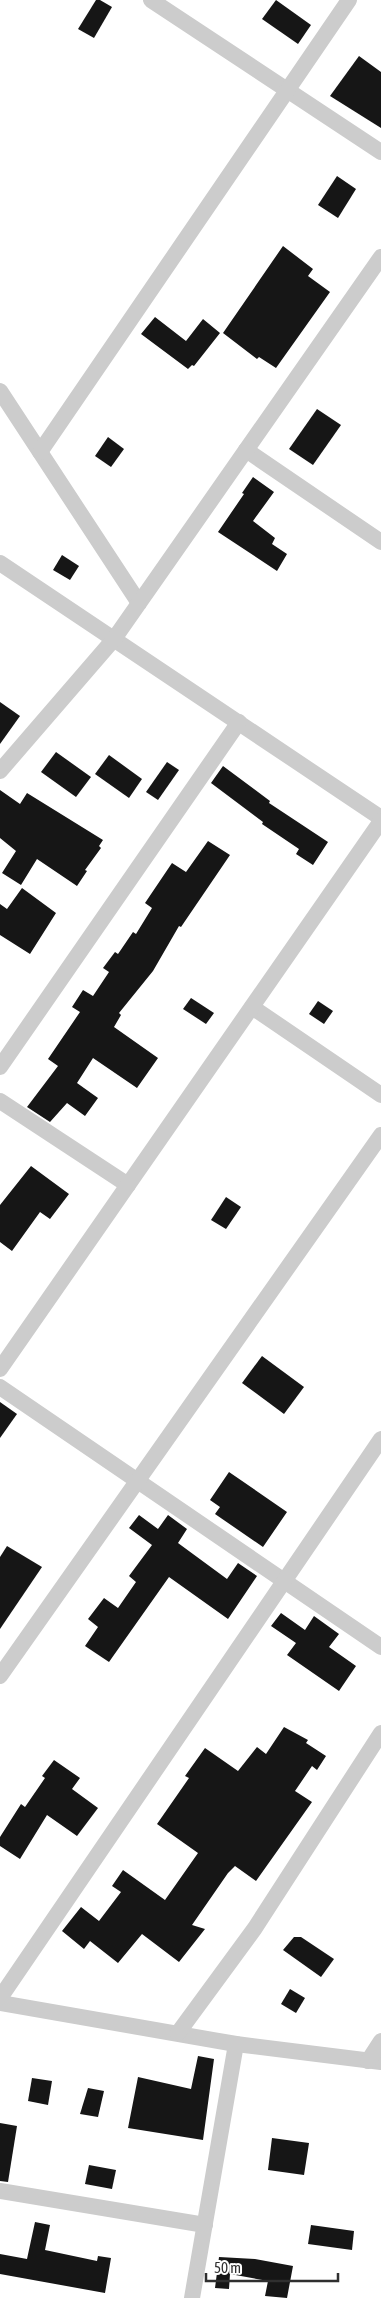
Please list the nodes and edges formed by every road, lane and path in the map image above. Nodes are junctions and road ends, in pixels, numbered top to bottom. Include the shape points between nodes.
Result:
1 (151, 0) edge
2 (349, 0) edge
3 (287, 90) junction
4 (381, 152) edge
5 (381, 257) edge
6 (0, 390) edge
7 (246, 450) junction
8 (40, 452) junction
9 (381, 542) edge
10 (0, 563) edge
11 (139, 603) junction
12 (114, 639) junction
13 (239, 722) junction
14 (0, 771) edge
15 (381, 819) edge
16 (252, 1007) junction
17 (0, 1067) edge
18 (381, 1095) edge
19 (0, 1101) edge
20 (381, 1136) edge
21 (128, 1185) junction
22 (0, 1369) edge
23 (0, 1387) edge
24 (381, 1439) edge
25 (138, 1481) junction
26 (284, 1581) junction
27 (381, 1647) edge
28 (0, 1676) edge
29 (381, 1733) edge
30 (0, 1998) edge
31 (0, 2003) edge
32 (178, 2033) junction
33 (381, 2041) edge
34 (236, 2044) junction
35 (374, 2062) edge
36 (0, 2191) edge
37 (205, 2225) junction
38 (192, 2298) edge

1 - 3 street
2 - 3 street
3 - 4 street
3 - 8 street
5 - 7 street
6 - 8 street
7 - 9 street
7 - 11 street
8 - 11 street
10 - 12 street
11 - 12 street
12 - 13 street
12 - 14 street
13 - 15 street
13 - 17 street
15 - 16 street
16 - 18 street
16 - 21 street
19 - 21 street
20 - 25 street
21 - 22 street
23 - 25 street
24 - 26 street
25 - 26 street
25 - 28 street
26 - 27 street
26 - 30 street
29 - 32 street via 255,1928
31 - 32 street
32 - 34 street
33 - 35 street
34 - 35 street
34 - 37 street
36 - 37 street
37 - 38 street

